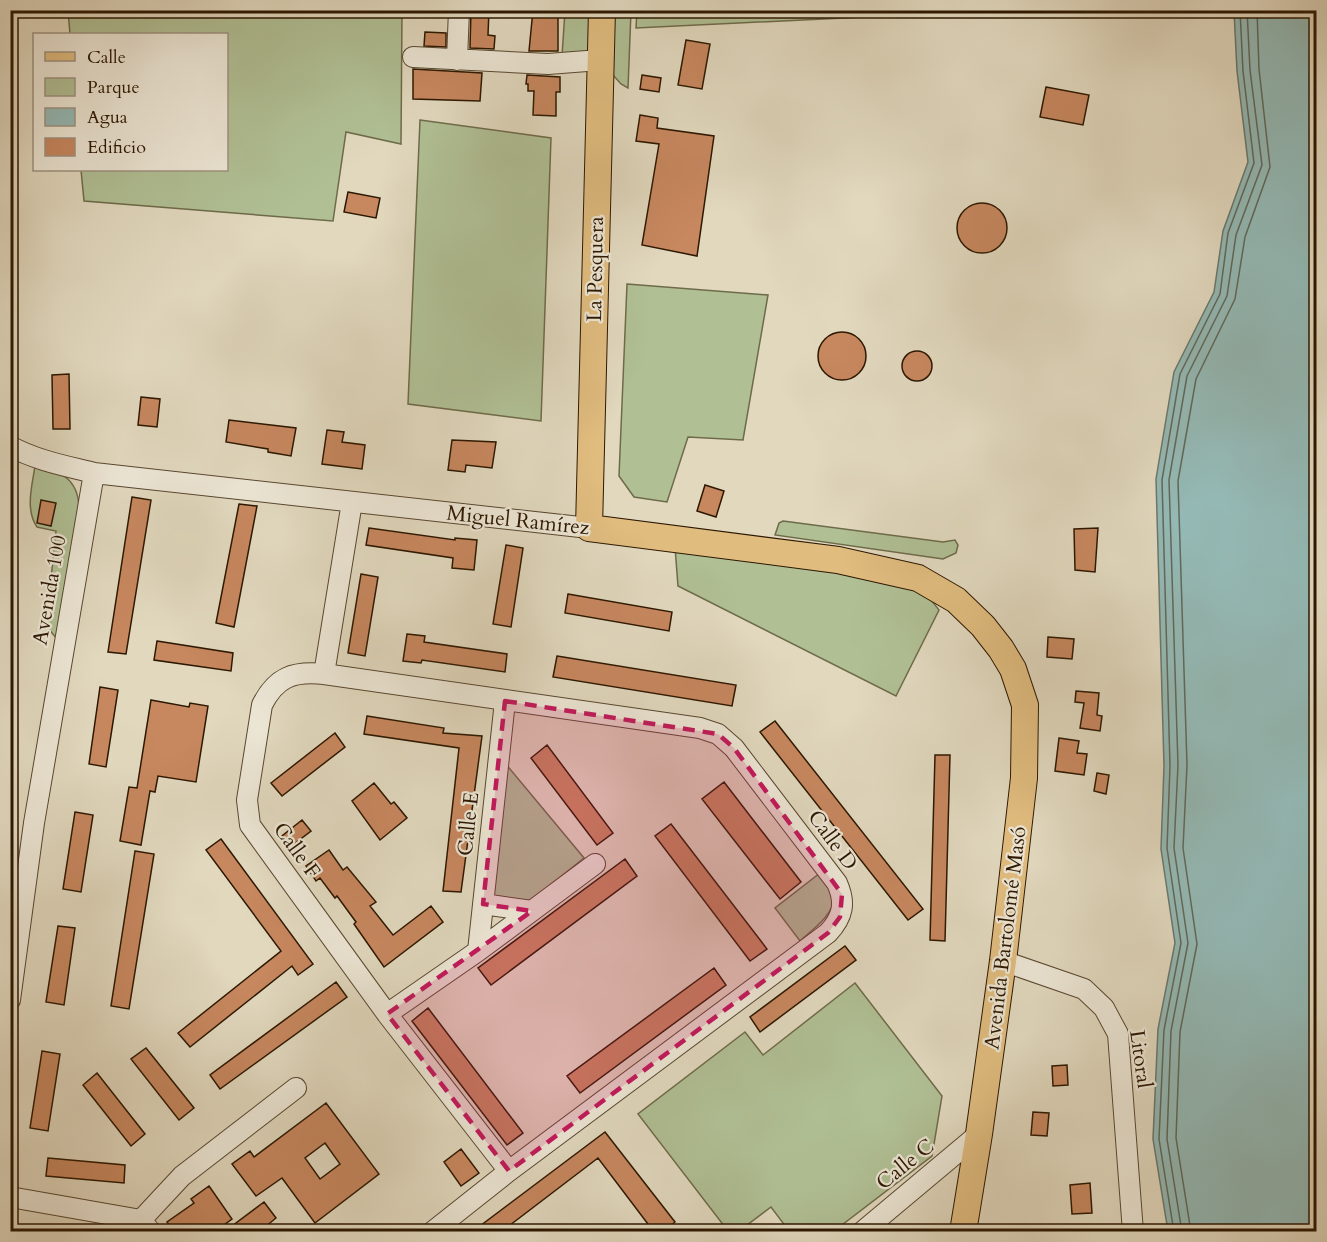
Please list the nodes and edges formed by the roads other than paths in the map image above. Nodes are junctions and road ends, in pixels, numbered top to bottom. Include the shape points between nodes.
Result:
1 (459, 10) edge
2 (602, 10) edge
3 (413, 57) dead end
4 (457, 60) junction
5 (600, 60) junction
6 (10, 446) edge
7 (94, 473) junction
8 (352, 502) junction
9 (589, 528) junction
10 (1001, 649) joint
11 (324, 674) junction
12 (506, 701) junction
13 (595, 864) dead end
14 (483, 904) junction
15 (532, 911) junction
16 (478, 951) junction
17 (1003, 961) junction
18 (10, 1000) edge
19 (387, 1014) junction
20 (296, 1089) dead end
21 (979, 1134) junction
22 (509, 1171) junction
23 (10, 1197) edge
24 (146, 1226) edge
25 (432, 1232) edge
26 (862, 1232) edge
27 (963, 1232) edge
28 (1133, 1232) edge

1 - 4 street
2 - 5 main road, La Pesquera
3 - 4 street
4 - 5 street via 548,64
5 - 9 main road, La Pesquera
6 - 7 street, Miguel Ramírez
7 - 8 street, Miguel Ramírez
7 - 18 street, Avenida 100 via 34,823
8 - 9 street, Miguel Ramírez
8 - 11 street
9 - 10 main road, Miguel Ramírez via 838,560 918,578 956,600
10 - 17 main road, Avenida Bartolomé Masó via 1020,689 1026,726 1024,778
11 - 12 street, Calle D
11 - 19 street, Calle F via 294,675 268,692 262,705 247,800 250,825
12 - 14 street, Calle E
12 - 22 street, Calle D via 700,728 718,734 734,748 837,883 843,907 828,933
13 - 15 street
14 - 15 street
14 - 16 street, Calle E
15 - 16 street
16 - 19 street
17 - 21 main road, Avenida Bartolomé Masó
17 - 28 street, Litoral via 1084,989 1104,1008 1118,1034
19 - 22 street, Calle F
20 - 24 street via 182,1176
21 - 26 street, Calle C
21 - 27 main road, Avenida Bartolomé Masó
22 - 25 street, Calle D
23 - 24 street

